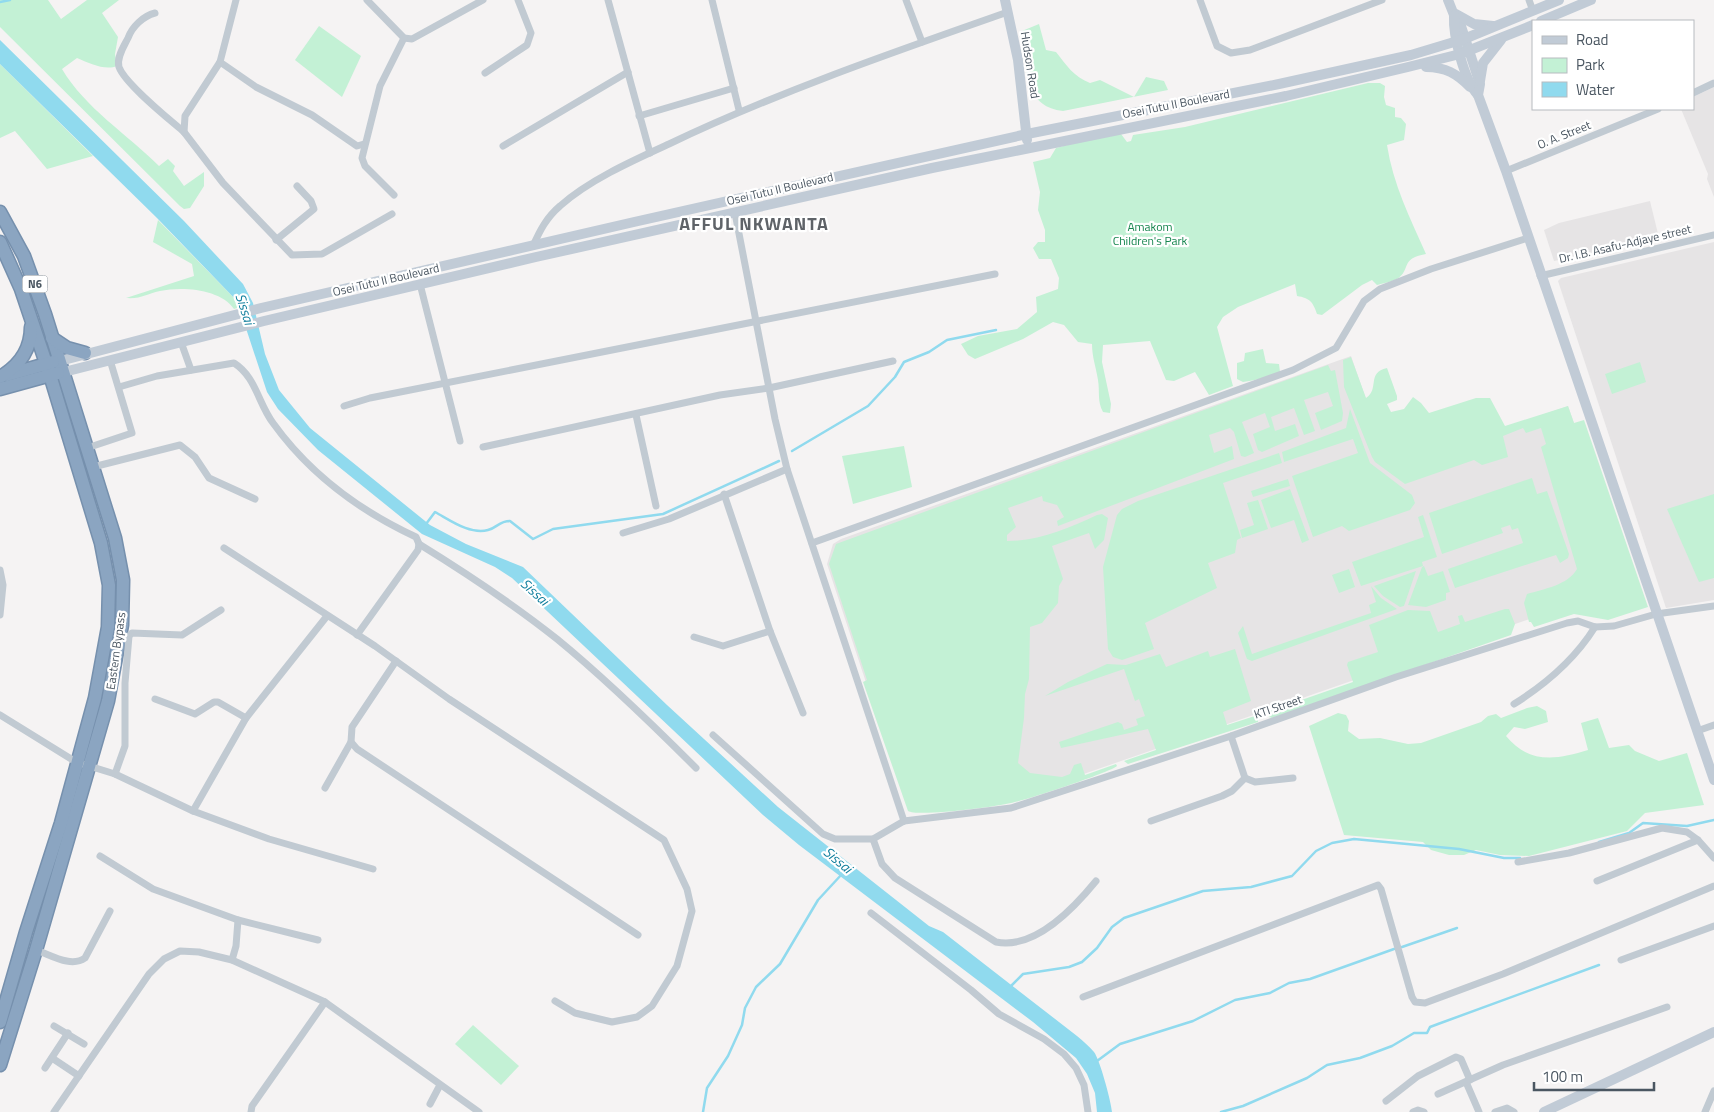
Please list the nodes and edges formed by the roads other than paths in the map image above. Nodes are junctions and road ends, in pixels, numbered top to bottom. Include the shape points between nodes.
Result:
1 (236, 0) edge
2 (367, 0) edge
3 (483, 0) edge
4 (518, 0) edge
5 (608, 0) edge
6 (712, 0) edge
7 (906, 0) edge
8 (1005, 0) edge
9 (1200, 0) edge
10 (1382, 0) edge
11 (1448, 0) edge
12 (1529, 0) edge
13 (1559, 0) edge
14 (1591, 0) edge
15 (1533, 11) junction
16 (155, 12) dead end
17 (1008, 12) junction
18 (1453, 13) junction
19 (1543, 20) edge
20 (1532, 25) edge
21 (1496, 26) junction
22 (1504, 37) junction
23 (404, 38) junction
24 (1461, 40) junction
25 (922, 42) junction
26 (1464, 52) junction
27 (220, 62) junction
28 (1408, 67) junction
29 (628, 72) junction
30 (485, 73) dead end
31 (1714, 83) edge
32 (734, 88) junction
33 (1476, 89) junction
34 (1694, 93) edge
35 (740, 110) junction
36 (1656, 110) edge
37 (639, 116) junction
38 (184, 132) junction
39 (1027, 134) junction
40 (364, 144) junction
41 (503, 146) dead end
42 (1028, 148) junction
43 (650, 153) junction
44 (1506, 171) junction
45 (297, 186) dead end
46 (394, 194) dead end
47 (0, 212) edge
48 (735, 213) junction
49 (392, 214) dead end
50 (1714, 235) edge
51 (1528, 238) junction
52 (276, 240) junction
53 (0, 242) edge
54 (533, 246) junction
55 (995, 274) dead end
56 (1540, 276) junction
57 (420, 284) junction
58 (757, 321) junction
59 (31, 322) junction
60 (52, 338) junction
61 (181, 342) junction
62 (85, 353) junction
63 (110, 360) junction
64 (893, 361) dead end
65 (62, 366) junction
66 (48, 370) junction
67 (191, 370) junction
68 (0, 377) edge
69 (446, 384) junction
70 (119, 387) junction
71 (769, 388) junction
72 (0, 389) edge
73 (344, 406) dead end
74 (636, 415) junction
75 (460, 441) dead end
76 (483, 447) dead end
77 (87, 448) junction
78 (93, 468) junction
79 (787, 469) junction
80 (724, 494) junction
81 (255, 499) dead end
82 (656, 506) dead end
83 (623, 533) dead end
84 (812, 543) junction
85 (419, 544) junction
86 (224, 548) dead end
87 (0, 570) edge
88 (1714, 606) edge
89 (221, 610) dead end
90 (1656, 614) junction
91 (0, 615) edge
92 (327, 616) junction
93 (1595, 627) junction
94 (770, 631) junction
95 (357, 635) junction
96 (694, 636) dead end
97 (396, 661) junction
98 (155, 699) dead end
99 (1514, 704) dead end
100 (803, 713) dead end
101 (0, 715) edge
102 (246, 718) junction
103 (1714, 725) edge
104 (1697, 731) junction
105 (713, 735) dead end
106 (1231, 736) junction
107 (351, 742) junction
108 (76, 762) junction
109 (89, 766) junction
110 (696, 768) dead end
111 (115, 774) junction
112 (1245, 778) junction
113 (1293, 778) dead end
114 (1714, 780) edge
115 (325, 788) dead end
116 (193, 811) junction
117 (904, 820) junction
118 (1151, 821) dead end
119 (873, 839) junction
120 (1698, 840) junction
121 (100, 856) dead end
122 (1714, 858) edge
123 (1518, 862) dead end
124 (373, 869) dead end
125 (1096, 881) dead end
126 (1597, 881) dead end
127 (1714, 886) edge
128 (110, 911) dead end
129 (871, 913) dead end
130 (238, 920) junction
131 (1714, 926) edge
132 (638, 935) dead end
133 (318, 940) dead end
134 (36, 950) junction
135 (232, 960) junction
136 (1621, 960) dead end
137 (1083, 997) dead end
138 (555, 1001) dead end
139 (325, 1002) junction
140 (1667, 1007) dead end
141 (0, 1022) edge
142 (54, 1026) dead end
143 (1714, 1032) edge
144 (68, 1033) junction
145 (84, 1044) dead end
146 (52, 1058) junction
147 (0, 1065) edge
148 (45, 1068) dead end
149 (79, 1076) junction
150 (1468, 1081) junction
151 (440, 1085) junction
152 (1714, 1091) edge
153 (1438, 1094) dead end
154 (1386, 1101) dead end
155 (430, 1104) dead end
156 (54, 1112) edge
157 (251, 1112) edge
158 (479, 1112) edge
159 (1088, 1112) edge
160 (1413, 1112) edge
161 (1424, 1112) edge
162 (1479, 1112) edge
163 (1495, 1112) edge
164 (1514, 1112) edge
165 (1544, 1112) edge
166 (1705, 1112) edge

1 - 27 street
2 - 23 street
3 - 23 street via 416,38
4 - 30 street via 531,33 527,45
5 - 29 street
6 - 32 street
7 - 25 street
8 - 17 main road, Hudson Road
9 - 10 street via 1217,46 1231,54
11 - 18 main road
12 - 15 street
13 - 15 main road, Osei Tutu II Boulevard
14 - 19 main road
15 - 21 main road, Osei Tutu II Boulevard
16 - 38 street via 130,33 118,66 126,80
17 - 25 street
17 - 39 main road, Hudson Road
18 - 21 main road via 1474,24
18 - 24 main road via 1460,23
20 - 22 main road, Osei Tutu II Boulevard
21 - 24 main road, Osei Tutu II Boulevard
22 - 26 main road, Osei Tutu II Boulevard
22 - 33 main road via 1483,63
23 - 40 street via 380,86
24 - 26 main road
24 - 39 main road, Osei Tutu II Boulevard via 1411,55 1279,84
25 - 35 street
26 - 28 main road, Osei Tutu II Boulevard
26 - 33 main road
27 - 38 street via 185,116
27 - 40 street via 256,87 312,115 357,146
28 - 33 main road via 1445,68
28 - 42 main road, Osei Tutu II Boulevard via 1286,96
29 - 37 street
29 - 41 street
31 - 34 street
32 - 35 street
32 - 37 street
33 - 44 main road
35 - 43 street
36 - 44 street, O. A. Street
37 - 43 street
38 - 52 street via 223,183
39 - 42 main road, Hudson Road
39 - 54 main road, Osei Tutu II Boulevard
40 - 46 street via 364,166
42 - 48 main road, Osei Tutu II Boulevard
43 - 54 street via 562,204 541,228
44 - 51 main road
45 - 52 street via 314,209
47 - 60 highway, Eastern Bypass / N6 via 30,272
48 - 57 main road, Osei Tutu II Boulevard
48 - 58 street
49 - 52 street via 322,254 292,255
50 - 56 street, Dr. I.B. Asafu-Adjaye street
51 - 56 main road
51 - 84 street via 1380,289 1364,301 1336,348 1293,370
53 - 59 highway, Eastern Bypass / N6 via 21,289
54 - 62 main road, Osei Tutu II Boulevard via 261,308
55 - 58 street
56 - 90 main road
57 - 61 main road, Osei Tutu II Boulevard
57 - 69 street
58 - 69 street
58 - 71 street
59 - 66 highway, Eastern Bypass / N6
59 - 68 highway via 29,345 24,355 18,364
60 - 62 highway via 67,348
60 - 65 highway, Eastern Bypass / N6
61 - 63 main road, Osei Tutu II Boulevard
61 - 67 street
62 - 65 main road, Osei Tutu II Boulevard
63 - 65 main road, Osei Tutu II Boulevard
63 - 70 street
64 - 71 street
65 - 66 highway, Osei Tutu II Boulevard
65 - 77 highway, Eastern Bypass
66 - 68 highway, Osei Tutu II Boulevard
66 - 72 highway, Osei Tutu II Boulevard
66 - 108 highway, Eastern Bypass via 102,544 109,585 108,627 95,698
67 - 70 street
67 - 85 street via 234,363 244,369 272,423 323,479 416,537
69 - 73 street
69 - 75 street
70 - 77 street via 132,433
71 - 74 street via 720,395
71 - 79 street
74 - 76 street
74 - 82 street
77 - 78 highway, Eastern Bypass
78 - 81 street via 180,445 195,457 208,478
78 - 109 highway, Eastern Bypass via 115,538 123,580 122,624 108,701
79 - 80 street
79 - 84 street
80 - 83 street via 669,519
80 - 94 street
84 - 117 street
85 - 95 street via 398,580
85 - 110 street via 480,582 556,638
86 - 92 street
87 - 91 street via 3,593
88 - 90 street, KTI Street
89 - 111 street via 182,635 132,633 129,636 125,746
90 - 93 street, KTI Street via 1614,626
90 - 104 main road
92 - 95 street
92 - 102 street
93 - 99 street via 1559,670
93 - 106 street, KTI Street via 1578,622 1521,636
94 - 96 street via 723,646
94 - 100 street
95 - 97 street
97 - 107 street via 352,728
97 - 138 street via 661,837 687,889 692,911 677,966 652,1006 622,1022 612,1022 575,1013
98 - 102 street via 195,714 218,702
101 - 108 street
102 - 116 street
103 - 104 street
104 - 114 main road
105 - 119 street via 823,834 835,839
106 - 112 street
106 - 117 street, KTI Street via 1011,808
107 - 115 street
107 - 132 street
108 - 109 street
108 - 141 highway, Eastern Bypass
109 - 111 street
109 - 134 highway, Eastern Bypass
111 - 116 street
112 - 113 street via 1254,782
112 - 118 street via 1222,796
116 - 124 street via 278,842
117 - 119 street
119 - 125 street via 882,864 895,878 996,942 1007,944 1046,929 1075,907
120 - 122 street
120 - 123 street via 1687,832 1662,828 1569,853
120 - 126 street
121 - 130 street via 153,889
127 - 137 street via 1425,1003 1415,1002 1412,996 1378,885
128 - 134 street via 80,962 73,963
129 - 159 street via 999,1014 1044,1038 1064,1054 1084,1085
130 - 133 street
130 - 135 street
131 - 136 street
134 - 147 highway, Eastern Bypass
135 - 139 street
135 - 149 street via 180,951 164,959 149,974
139 - 151 street
139 - 157 street via 252,1106
140 - 150 street via 1503,1065
142 - 144 street
143 - 165 main road
144 - 145 street
144 - 146 street
146 - 148 street
146 - 149 street
149 - 156 street
150 - 153 street
150 - 154 street via 1461,1059 1456,1057 1418,1076
150 - 162 street
151 - 155 street
151 - 158 street
152 - 166 street
160 - 161 street
163 - 164 street via 1507,1108

